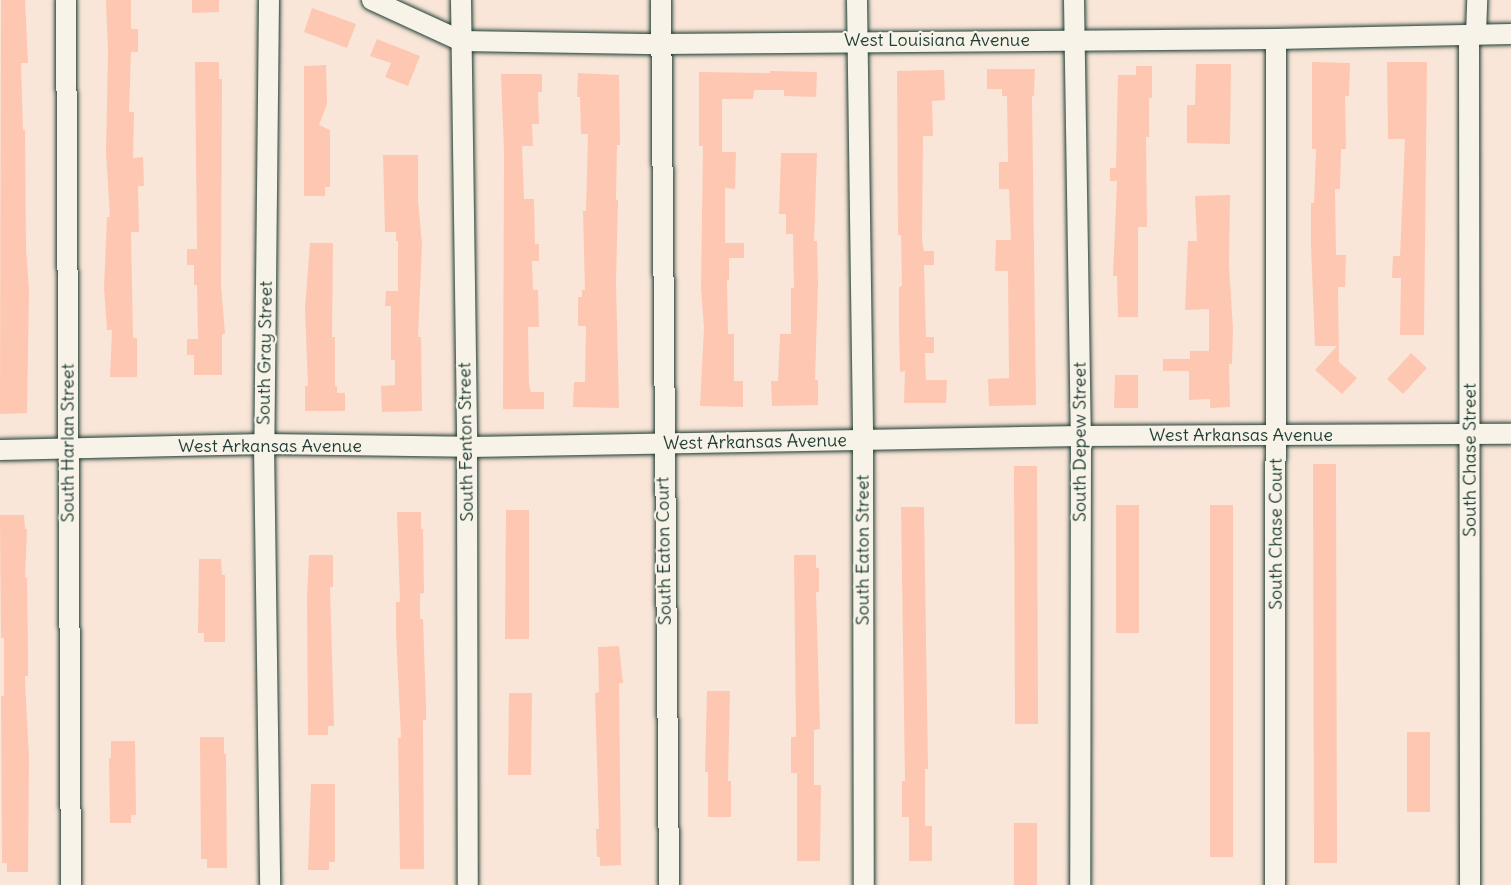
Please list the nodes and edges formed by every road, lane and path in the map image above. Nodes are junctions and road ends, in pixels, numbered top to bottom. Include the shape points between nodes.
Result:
1 (66, 0) edge
2 (269, 0) edge
3 (372, 0) edge
4 (461, 0) edge
5 (661, 0) edge
6 (857, 0) edge
7 (1074, 0) edge
8 (1477, 0) edge
9 (1511, 34) edge
10 (1473, 35) junction
11 (1074, 39) junction
12 (1276, 39) junction
13 (857, 40) junction
14 (461, 41) junction
15 (661, 44) junction
16 (1276, 434) junction
17 (1470, 434) junction
18 (1511, 434) edge
19 (1081, 436) junction
20 (863, 441) junction
21 (663, 443) junction
22 (264, 444) junction
23 (466, 447) junction
24 (68, 449) junction
25 (0, 450) edge
26 (71, 885) edge
27 (270, 885) edge
28 (468, 885) edge
29 (669, 885) edge
30 (864, 885) edge
31 (1080, 885) edge
32 (1275, 885) edge
33 (1470, 885) edge

1 - 24 street, South Harlan Street
2 - 22 street, South Gray Street
3 - 14 street, West Louisiana Avenue
4 - 14 street, South Fenton Street
5 - 15 street, South Eaton Court
6 - 13 street, South Eaton Street
7 - 11 street, South Depew Street
8 - 10 street, South Chase Street
9 - 10 street, West Louisiana Avenue
10 - 12 street, West Louisiana Avenue
10 - 17 street, South Chase Street
11 - 12 street, West Louisiana Avenue
11 - 13 street, West Louisiana Avenue
11 - 19 street, South Depew Street
12 - 16 street, South Chase Court
13 - 15 street, West Louisiana Avenue
13 - 20 street, South Eaton Street
14 - 15 street, West Louisiana Avenue
14 - 23 street, South Fenton Street
15 - 21 street, South Eaton Court
16 - 17 street, West Arkansas Avenue
16 - 19 street, West Arkansas Avenue
16 - 32 street, South Chase Court
17 - 18 street, West Arkansas Avenue
17 - 33 street, South Chase Street
19 - 20 street, West Arkansas Avenue
19 - 31 street, South Depew Street
20 - 21 street, West Arkansas Avenue
20 - 30 street, South Eaton Street
21 - 23 street, West Arkansas Avenue
21 - 29 street, South Eaton Court
22 - 23 street, West Arkansas Avenue
22 - 24 street, West Arkansas Avenue
22 - 27 street, South Gray Street
23 - 28 street, South Fenton Street
24 - 25 street, West Arkansas Avenue
24 - 26 street, South Harlan Street

